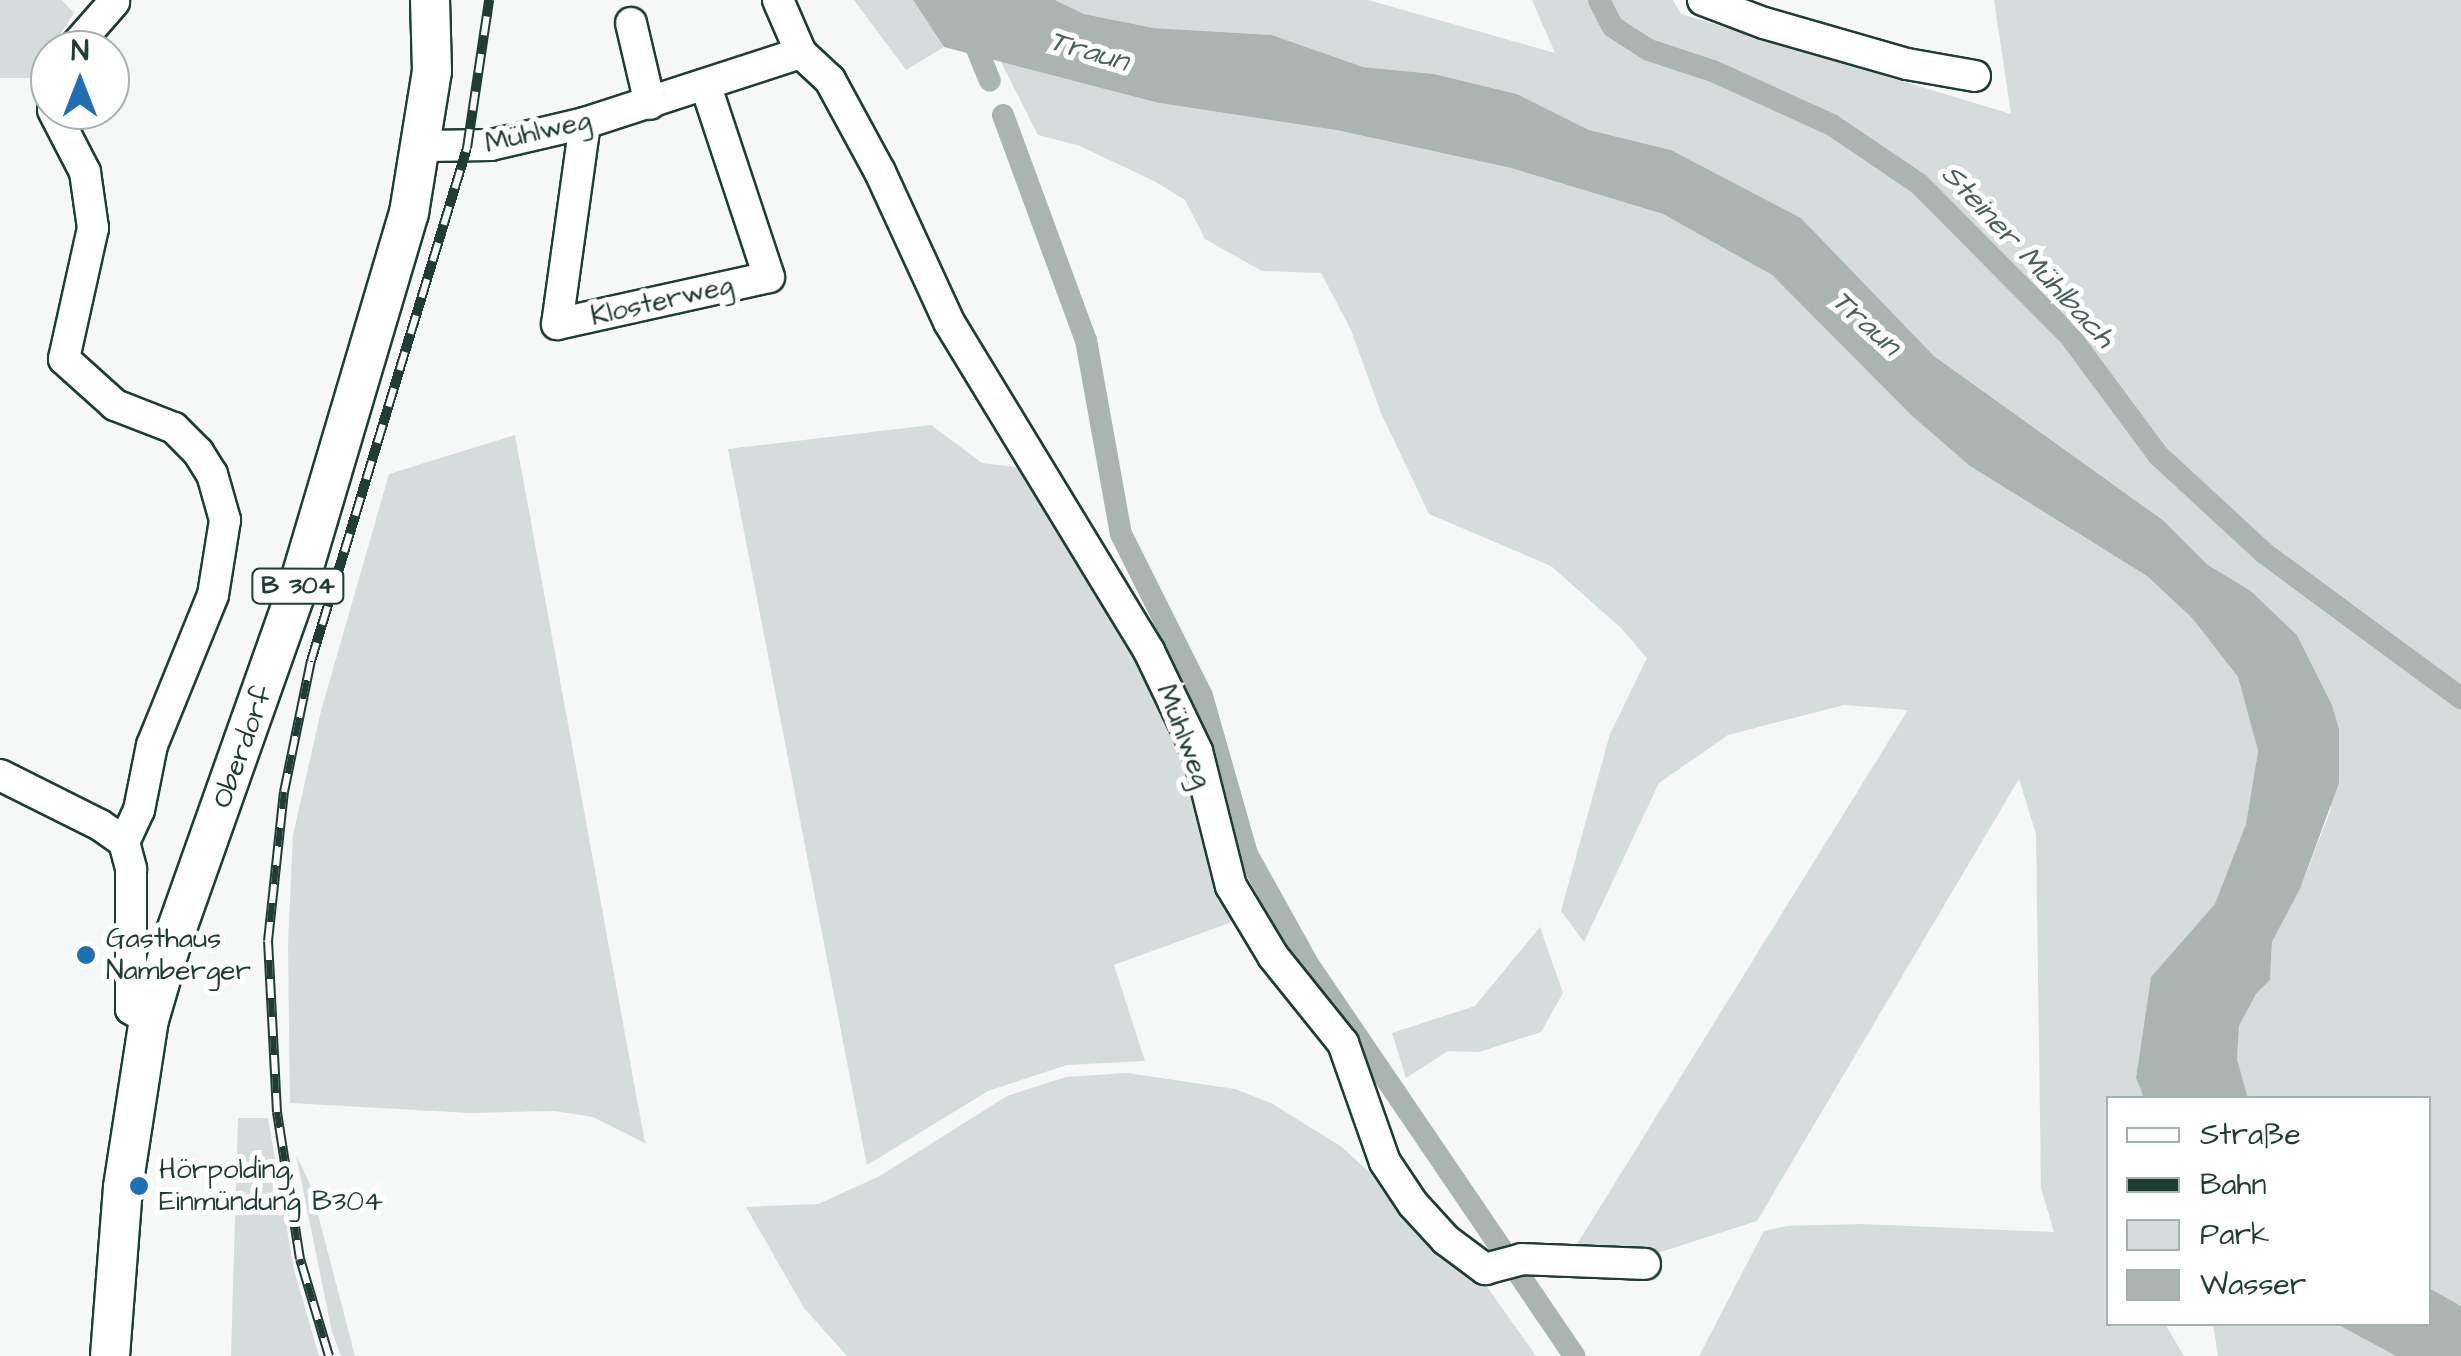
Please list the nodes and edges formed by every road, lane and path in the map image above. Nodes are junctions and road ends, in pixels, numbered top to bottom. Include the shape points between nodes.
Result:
1 (430, 0) edge
2 (778, 0) edge
3 (1702, 0) edge
4 (114, 2) edge
5 (631, 22) dead end
6 (90, 30) edge
7 (801, 52) junction
8 (1975, 76) dead end
9 (706, 87) junction
10 (650, 104) junction
11 (584, 123) junction
12 (63, 130) edge
13 (424, 146) junction
14 (0, 776) edge
15 (124, 842) junction
16 (149, 1020) junction
17 (1645, 1264) dead end
18 (110, 1356) edge

1 - 13 main road, B 304
2 - 7 street, Mühlweg
3 - 8 street via 1842,46
4 - 6 street
5 - 10 street
7 - 9 street, Mühlweg
7 - 17 street, Mühlweg via 830,80 949,322 1149,651 1197,751 1231,886 1273,956 1343,1044 1385,1162 1446,1240 1485,1270 1522,1259
9 - 10 street, Mühlweg
9 - 11 street, Klosterweg via 769,277 557,324
10 - 11 street, Mühlweg
11 - 13 street, Mühlweg via 491,145
12 - 15 street via 85,172 93,228 64,358 115,405 174,428 198,452 225,520 213,595 152,745 139,810
13 - 16 main road, Oberdorf / B 304 via 299,584
14 - 15 street
15 - 16 street via 131,869 130,1010
16 - 18 main road, Oberdorf / B 304 via 123,1187

